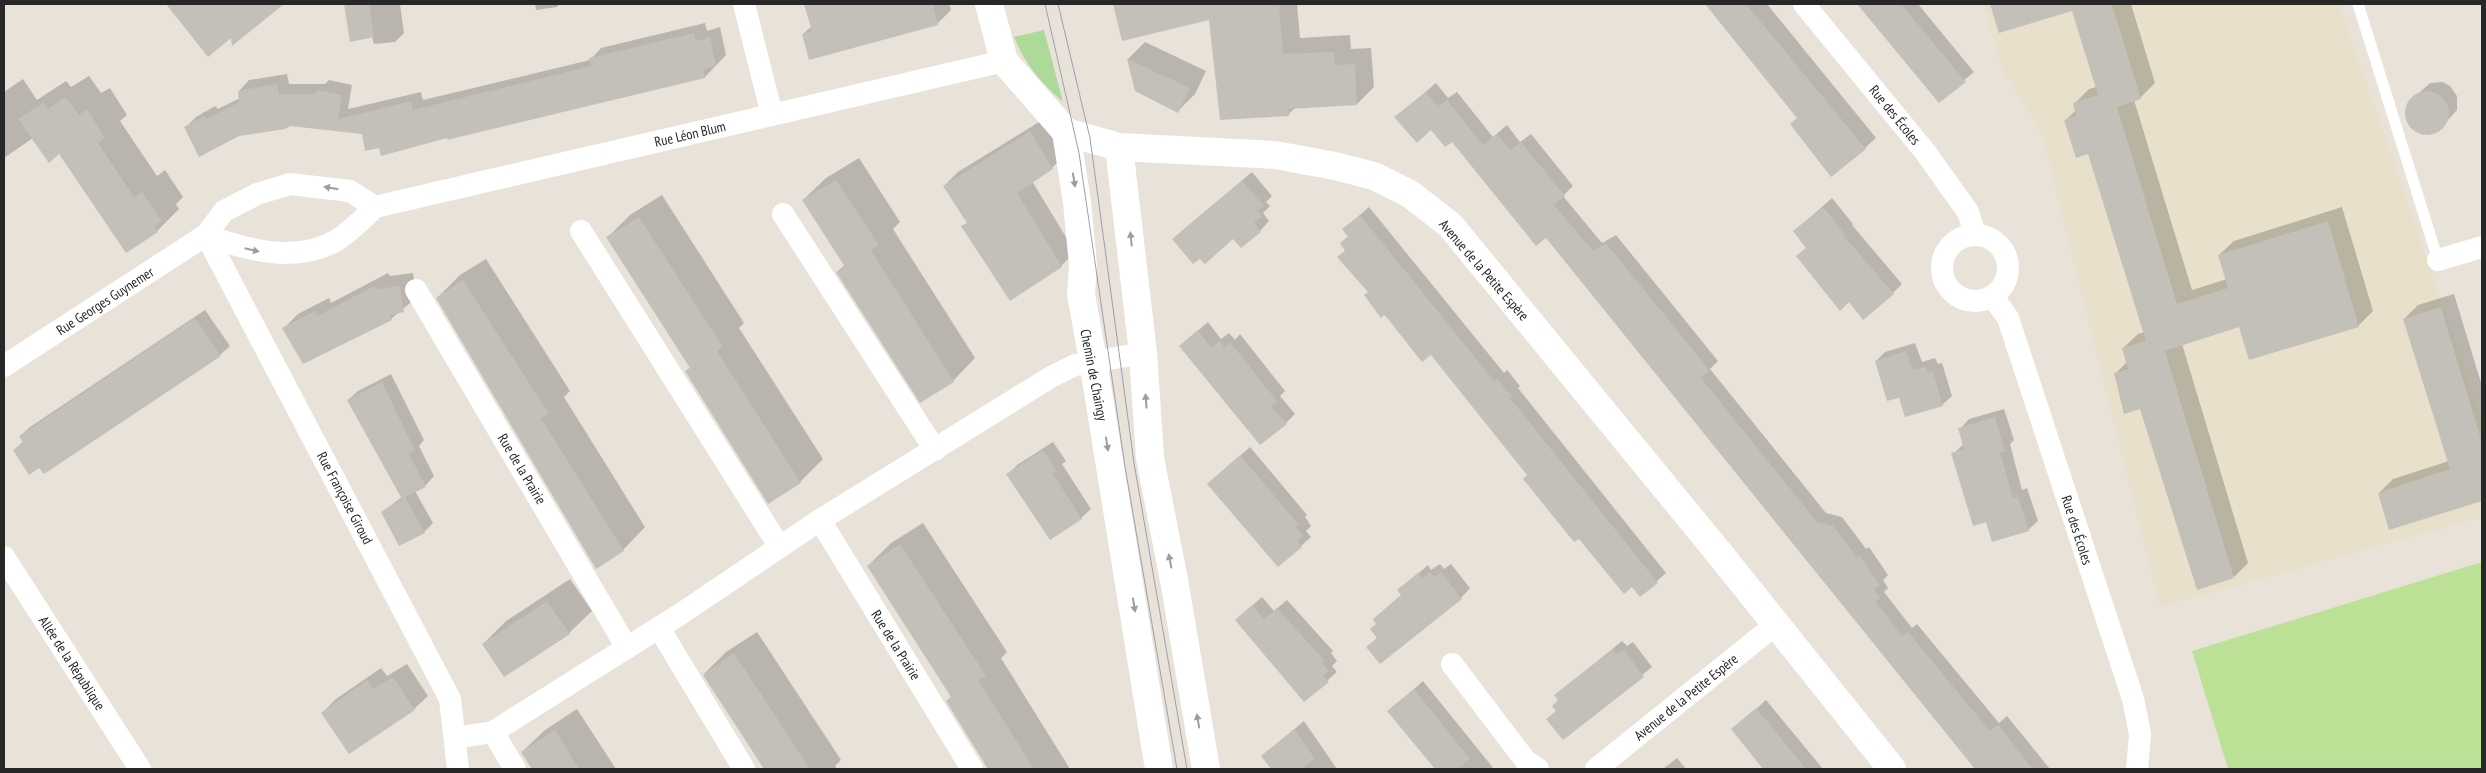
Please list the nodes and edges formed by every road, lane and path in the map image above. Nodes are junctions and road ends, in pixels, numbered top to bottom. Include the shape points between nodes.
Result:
1 (744, 4) edge
2 (988, 4) edge
3 (1804, 4) edge
4 (2358, 4) edge
5 (1004, 61) junction
6 (772, 115) junction
7 (1066, 132) junction
8 (1119, 147) junction
9 (375, 207) junction
10 (783, 214) dead end
11 (581, 231) dead end
12 (1975, 234) junction
13 (206, 235) junction
14 (2482, 247) edge
15 (2438, 260) joint
16 (416, 290) dead end
17 (1993, 297) junction
18 (1143, 352) junction
19 (1093, 361) junction
20 (4, 366) edge
21 (935, 450) junction
22 (820, 520) junction
23 (779, 546) junction
24 (4, 557) edge
25 (1775, 624) junction
26 (659, 628) junction
27 (627, 648) junction
28 (1452, 664) dead end
29 (493, 732) junction
30 (454, 738) junction
31 (140, 769) edge
32 (458, 769) edge
33 (515, 769) edge
34 (744, 769) edge
35 (972, 769) edge
36 (1159, 769) edge
37 (1206, 769) edge
38 (1538, 769) edge
39 (1596, 769) edge
40 (1892, 769) edge
41 (2137, 769) edge

1 - 6 street
2 - 5 street
3 - 12 street, Rue des Écoles via 1926,153 1968,212
4 - 15 lane
5 - 6 street, Rue Léon Blum
5 - 7 street
6 - 9 street, Rue Léon Blum
7 - 8 street, Avenue de la Petite Espère
7 -> 19 street, Chemin de Chaingy via 1078,202 1083,265 1081,294
18 -> 8 street
8 - 25 street, Avenue de la Petite Espère via 1295,158 1374,176 1410,194 1450,226
13 -> 9 street, Rue Léon Blum via 266,253 309,250 337,240
9 -> 13 street via 350,191 290,184 257,194 224,210
10 - 21 street
11 - 23 street
12 - 17 street via 1990,237 2001,246 2007,257 2009,274 2001,290
12 - 17 street via 1953,242 1946,250 1941,268 1948,288 1960,298 1974,302
13 - 20 street, Rue Georges Guynemer
13 - 30 street, Rue Françoise Giroud via 450,699
14 - 15 street
16 - 27 street, Rue de la Prairie
17 - 41 street, Rue des Écoles via 2008,318 2133,699 2140,734
18 - 19 street
37 -> 18 street via 1150,458
19 - 21 street via 1074,365 1051,377
19 -> 36 street, Chemin de Chaingy
21 - 22 street
22 - 23 street
22 - 35 street, Rue de la Prairie
23 - 26 street
24 - 31 street, Allée de la République
25 - 39 street, Avenue de la Petite Espère
25 - 40 street, Avenue de la Petite Espère
26 - 27 street
26 - 34 street
27 - 29 street
28 - 38 street via 1525,760
29 - 30 street
29 - 33 street
30 - 32 street, Rue Françoise Giroud

